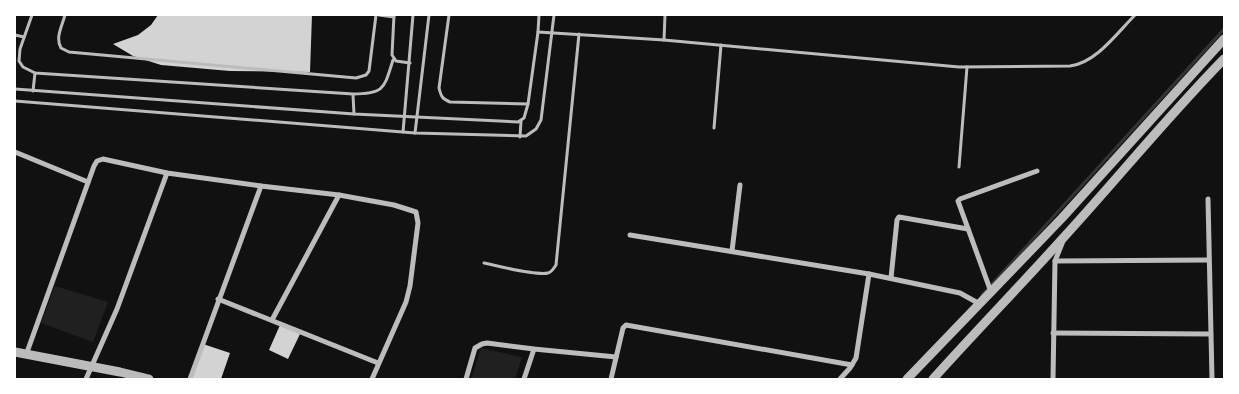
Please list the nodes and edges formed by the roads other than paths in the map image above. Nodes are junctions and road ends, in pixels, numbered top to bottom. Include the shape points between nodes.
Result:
1 (32, 15) edge
2 (65, 15) edge
3 (377, 15) edge
4 (413, 15) edge
5 (429, 15) edge
6 (449, 15) edge
7 (539, 15) edge
8 (554, 15) edge
9 (666, 15) edge
10 (1135, 15) edge
11 (394, 16) edge
12 (538, 32) junction
13 (553, 32) junction
14 (579, 34) junction
15 (15, 35) edge
16 (24, 37) junction
17 (1224, 39) edge
18 (664, 40) junction
19 (721, 45) junction
20 (1224, 59) edge
21 (393, 60) junction
22 (410, 63) junction
23 (967, 67) junction
24 (35, 73) junction
25 (15, 89) edge
26 (33, 90) junction
27 (354, 94) junction
28 (15, 101) edge
29 (528, 104) junction
30 (354, 114) junction
31 (404, 117) junction
32 (417, 118) junction
33 (521, 121) junction
34 (714, 128) dead end
35 (403, 132) junction
36 (416, 133) junction
37 (520, 137) junction
38 (15, 152) edge
39 (959, 167) dead end
40 (1037, 171) dead end
41 (167, 173) junction
42 (88, 182) junction
43 (740, 185) dead end
44 (261, 186) junction
45 (339, 195) junction
46 (1208, 199) dead end
47 (968, 229) junction
48 (630, 234) dead end
49 (1065, 237) junction
50 (732, 251) junction
51 (1208, 260) junction
52 (1055, 261) junction
53 (484, 263) dead end
54 (869, 274) junction
55 (892, 278) junction
56 (991, 292) junction
57 (218, 299) junction
58 (978, 304) junction
59 (272, 320) junction
60 (1053, 333) junction
61 (1210, 334) junction
62 (534, 349) junction
63 (15, 352) edge
64 (26, 355) junction
65 (616, 357) junction
66 (378, 363) junction
67 (852, 365) junction
68 (92, 366) junction
69 (86, 379) edge
70 (149, 379) edge
71 (190, 379) edge
72 (372, 379) edge
73 (466, 379) edge
74 (524, 379) edge
75 (611, 379) edge
76 (840, 379) edge
77 (907, 379) edge
78 (933, 379) edge
79 (1053, 379) edge
80 (1212, 379) edge

1 - 16 lane
2 - 3 lane via 58,43 70,52 356,78 366,76 369,71
3 - 11 lane
4 - 22 lane
5 - 32 lane
6 - 29 lane via 440,88 444,100
7 - 12 lane
8 - 13 lane
9 - 18 lane
10 - 23 lane via 1092,58 1079,65
11 - 21 lane
12 - 13 lane
12 - 29 lane
13 - 14 lane
13 - 37 lane via 540,120 531,134
14 - 18 lane
14 - 53 lane via 556,265 552,271 538,273
15 - 16 lane
16 - 24 lane via 19,61
17 - 56 street
18 - 19 lane
19 - 23 lane
19 - 34 lane
20 - 49 street via 1181,103
21 - 22 lane
21 - 27 lane via 379,91
22 - 31 lane
23 - 39 lane
24 - 26 lane
24 - 27 lane
25 - 26 lane
26 - 30 lane
27 - 30 lane
28 - 35 lane
29 - 33 lane
30 - 31 lane
31 - 32 lane
31 - 35 lane
32 - 33 lane
32 - 36 lane
33 - 37 lane
35 - 36 lane
36 - 37 lane
38 - 42 street
40 - 47 street via 960,199 958,203
41 - 42 street via 103,158 97,160
41 - 44 street
41 - 68 street via 117,309
42 - 64 street
43 - 50 street
44 - 45 street
44 - 57 street
45 - 59 street
45 - 66 street via 413,210 418,217 408,294
46 - 51 street
47 - 55 street via 899,217
47 - 56 street
48 - 50 street
49 - 52 street
49 - 78 street
50 - 54 street
51 - 52 street
51 - 61 street
52 - 60 street
54 - 55 street
54 - 67 street via 856,358
55 - 58 street via 963,294
56 - 58 street
57 - 59 street
57 - 71 street
58 - 77 street
59 - 66 street
60 - 61 street
60 - 79 street
61 - 80 street
62 - 65 street
62 - 73 street via 487,343 477,346
62 - 74 street
63 - 64 street
64 - 68 street
65 - 67 street via 626,325
65 - 75 street
66 - 72 street
67 - 76 street
68 - 69 street
68 - 70 street

